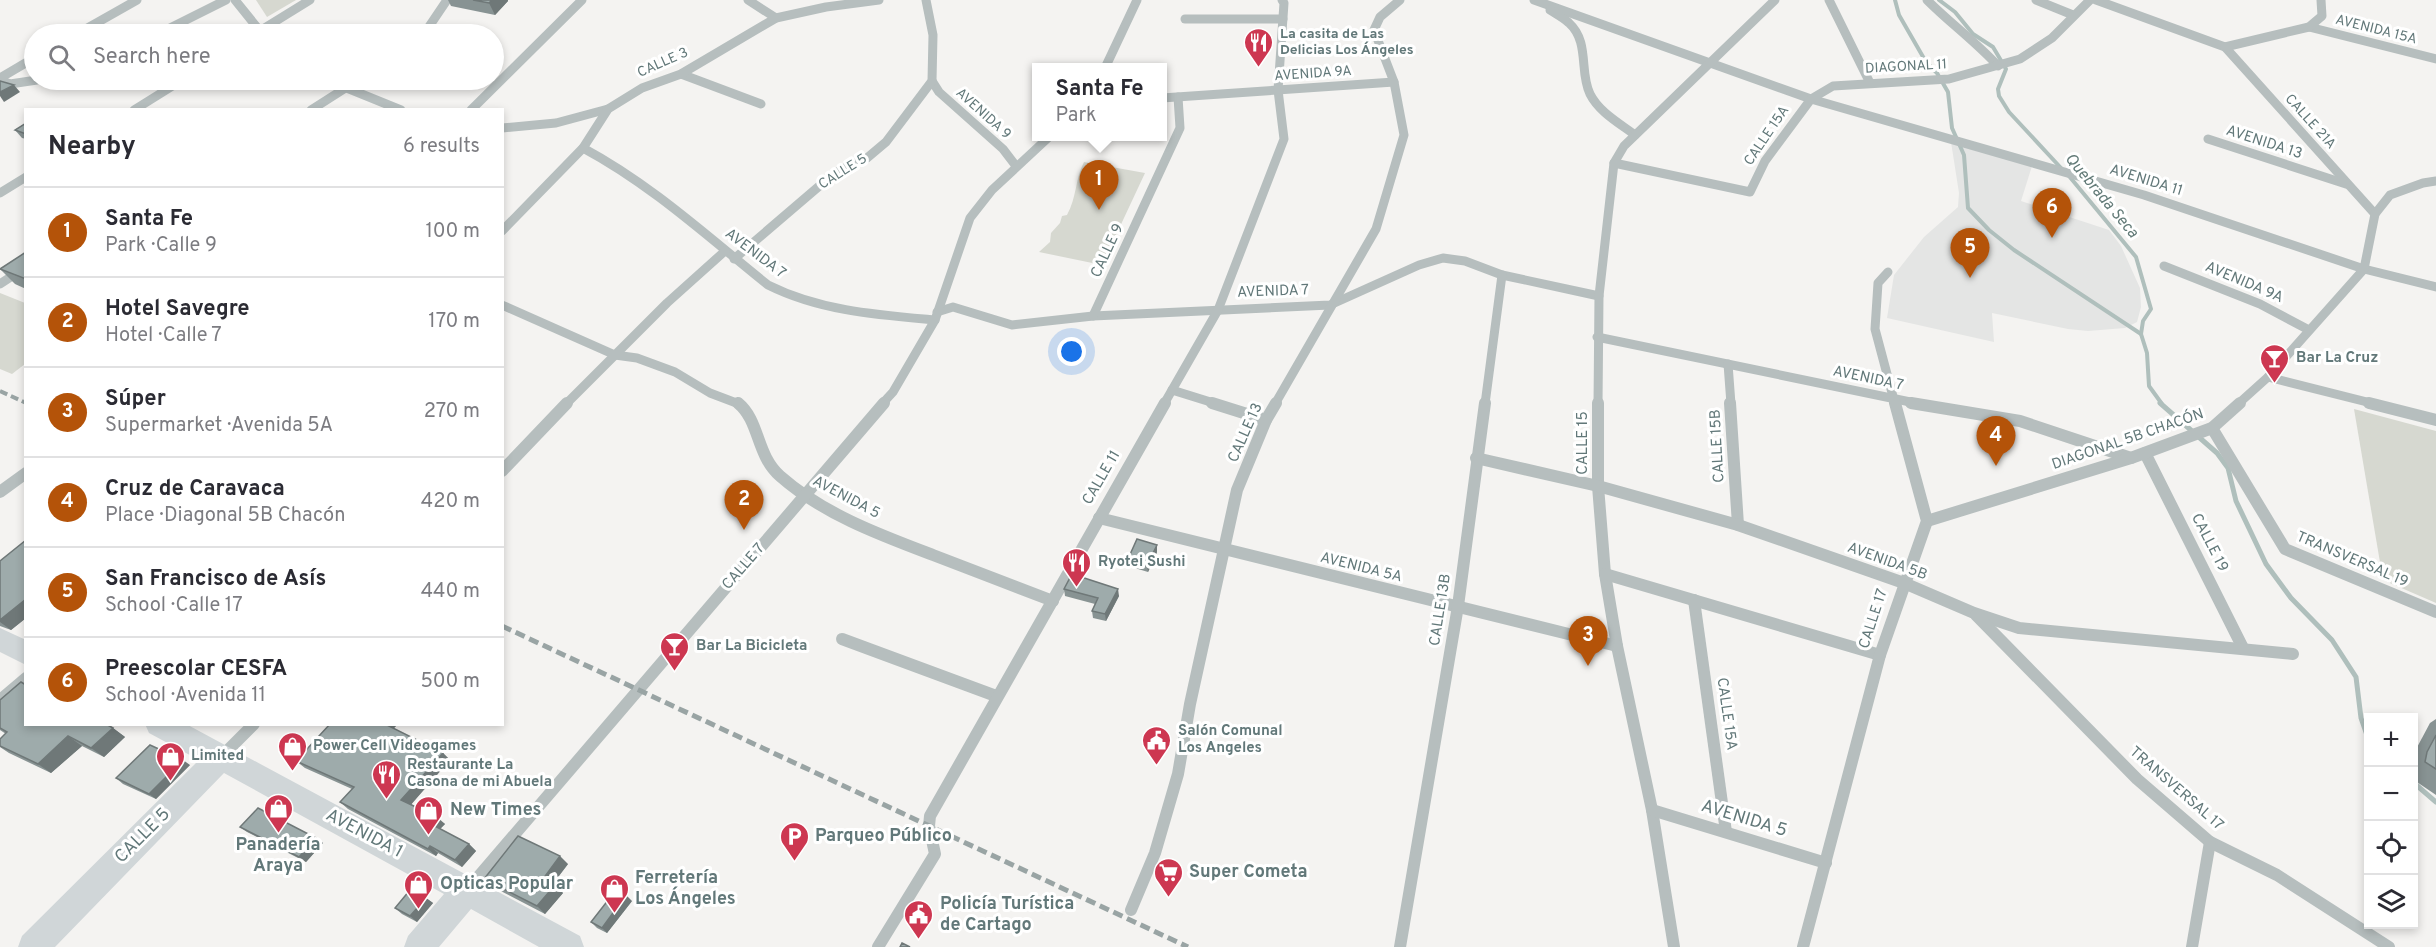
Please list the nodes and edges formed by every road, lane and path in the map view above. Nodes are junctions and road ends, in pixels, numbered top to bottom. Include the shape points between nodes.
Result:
1 (137, 0) edge
2 (226, 0) edge
3 (235, 0) edge
4 (310, 0) edge
5 (447, 0) edge
6 (582, 0) edge
7 (748, 0) edge
8 (879, 0) edge
9 (926, 0) edge
10 (1137, 0) edge
11 (1282, 0) edge
12 (1401, 0) edge
13 (1775, 0) edge
14 (1829, 0) edge
15 (1927, 0) edge
16 (2036, 0) edge
17 (2090, 0) edge
18 (2096, 0) edge
19 (2321, 0) edge
20 (1536, 1) edge
21 (2073, 15) junction
22 (776, 18) junction
23 (1283, 19) junction
24 (1185, 20) dead end
25 (94, 24) edge
26 (178, 24) edge
27 (251, 24) edge
28 (271, 24) edge
29 (431, 24) edge
30 (2309, 27) junction
31 (2225, 47) junction
32 (2436, 59) edge
33 (1106, 63) edge
34 (24, 64) edge
35 (1709, 64) junction
36 (1998, 66) junction
37 (681, 74) junction
38 (504, 77) edge
39 (0, 79) edge
40 (932, 81) junction
41 (24, 82) edge
42 (1394, 82) junction
43 (1870, 83) junction
44 (166, 90) edge
45 (342, 90) edge
46 (350, 90) edge
47 (491, 90) edge
48 (1278, 90) junction
49 (1178, 97) junction
50 (1167, 98) edge
51 (1811, 99) junction
52 (761, 104) dead end
53 (137, 108) edge
54 (314, 108) edge
55 (396, 108) edge
56 (473, 108) edge
57 (608, 109) junction
58 (504, 128) edge
59 (1635, 135) junction
60 (2208, 139) dead end
61 (1044, 141) edge
62 (583, 148) junction
63 (1614, 163) junction
64 (1016, 166) junction
65 (24, 178) edge
66 (2436, 181) edge
67 (2347, 185) junction
68 (0, 193) edge
69 (2375, 214) junction
70 (504, 229) edge
71 (725, 251) junction
72 (734, 259) junction
73 (2164, 266) dead end
74 (24, 268) edge
75 (2364, 269) junction
76 (1888, 272) dead end
77 (1502, 275) junction
78 (0, 284) edge
79 (2436, 286) edge
80 (1599, 296) junction
81 (1330, 305) junction
82 (504, 306) edge
83 (1218, 310) junction
84 (936, 316) junction
85 (1093, 316) junction
86 (2309, 330) junction
87 (1597, 337) junction
88 (615, 355) junction
89 (1728, 364) junction
90 (2268, 377) junction
91 (1172, 390) junction
92 (1894, 400) junction
93 (1266, 420) junction
94 (2436, 420) edge
95 (2212, 429) junction
96 (2145, 453) junction
97 (1476, 458) junction
98 (2131, 458) junction
99 (504, 469) edge
100 (24, 474) edge
101 (1598, 486) junction
102 (0, 492) edge
103 (805, 497) junction
104 (1099, 518) junction
105 (1927, 521) junction
106 (1738, 525) junction
107 (1223, 549) junction
108 (1605, 574) junction
109 (1904, 583) junction
110 (1694, 600) junction
111 (1053, 601) junction
112 (1458, 606) junction
113 (2436, 612) edge
114 (1974, 613) junction
115 (0, 639) edge
116 (842, 639) dead end
117 (1617, 646) junction
118 (2243, 648) junction
119 (24, 653) edge
120 (2293, 654) dead end
121 (1880, 655) junction
122 (24, 680) edge
123 (996, 696) junction
124 (0, 700) edge
125 (163, 726) edge
126 (252, 726) edge
127 (221, 757) junction
128 (1652, 810) junction
129 (1726, 832) junction
130 (2210, 842) junction
131 (1826, 863) junction
132 (467, 890) junction
133 (1131, 910) dead end
134 (33, 947) edge
135 (419, 947) edge
136 (568, 947) edge
137 (878, 947) edge
138 (1400, 947) edge
139 (1674, 947) edge
140 (1803, 947) edge
141 (2192, 947) edge
142 (2389, 947) edge

1 - 25 street
2 - 26 street
3 - 27 street
4 - 28 street
5 - 29 street
6 - 38 street
7 - 22 street
8 - 22 street, CALLE 3
9 - 40 street via 933,35
10 - 33 street
11 - 23 street, CALLE 11
12 - 42 street, CALLE 13 via 1380,17 1374,30
13 - 35 street, CALLE 15
14 - 43 street
15 - 36 street
16 - 21 street
17 - 21 street, DIAGONAL 11
18 - 31 street
19 - 30 street via 2322,16
20 - 35 street, AVENIDA 11
20 - 59 street via 1571,24 1582,46 1589,92 1603,111
21 - 36 street, DIAGONAL 11 via 2052,38 2020,60
22 - 37 street, CALLE 3
23 - 24 street
23 - 48 street, CALLE 11
30 - 31 street
30 - 32 street, AVENIDA 15A
31 - 67 street, CALLE 21A
34 - 39 street
35 - 51 street, AVENIDA 11
35 - 59 street, CALLE 15
36 - 43 street, DIAGONAL 11 via 1949,79
37 - 52 street
37 - 57 street, CALLE 3 via 642,88
39 - 41 street via 10,84
40 - 64 street, AVENIDA 9 via 939,93 1003,149
40 - 72 street, CALLE 5 via 886,142 867,158 824,182
42 - 48 street, AVENIDA 9A
42 - 81 street, CALLE 13 via 1404,135 1376,229
43 - 51 street, DIAGONAL 11 via 1833,86
44 - 53 street
45 - 54 street
46 - 55 street
47 - 56 street
48 - 49 street, AVENIDA 9A
48 - 83 street, CALLE 11 via 1284,139
49 - 50 street, AVENIDA 9A
49 - 85 street, CALLE 9 via 1180,128
51 - 63 street, CALLE 15A via 1764,161 1750,192
51 - 75 street, AVENIDA 11 via 2144,195
57 - 58 street via 568,123
57 - 62 street, CALLE 3
59 - 63 street, CALLE 15
60 - 67 street, AVENIDA 13
61 - 64 street, CALLE 7
62 - 70 street, CALLE 3
62 - 71 street, AVENIDA 7 via 654,194
63 - 80 street, CALLE 15
64 - 84 street, CALLE 7 via 970,218
65 - 68 street
66 - 69 street via 2390,195
67 - 69 street, CALLE 21A
69 - 75 street
71 - 72 street, AVENIDA 7
71 - 88 street
72 - 84 street, AVENIDA 7 via 786,295 869,314
73 - 86 street, AVENIDA 9A via 2260,304
74 - 78 street
75 - 79 street, AVENIDA 11
75 - 86 street, DIAGONAL 5B CHACÓN
76 - 92 street via 1878,283 1875,328
77 - 80 street, AVENIDA 7
77 - 81 street, AVENIDA 7 via 1465,261 1443,258
77 - 97 street, CALLE 13B
80 - 87 street, CALLE 15
81 - 83 street, AVENIDA 7
81 - 93 street, CALLE 13
82 - 88 street, AVENIDA 5
83 - 85 street, AVENIDA 7
83 - 91 street, CALLE 11
84 - 85 street, AVENIDA 7 via 953,307 1011,325
84 - 103 street, CALLE 7 via 893,392
86 - 90 street, DIAGONAL 5B CHACÓN
87 - 89 street, AVENIDA 7
87 - 101 street, CALLE 15
88 - 99 street
88 - 103 street, AVENIDA 5 via 637,358 675,372 710,393 738,403 748,412 762,454 777,474
89 - 92 street, AVENIDA 7
89 - 106 street, CALLE 15B
90 - 94 street
90 - 95 street, DIAGONAL 5B CHACÓN
91 - 93 street
91 - 104 street, CALLE 11
92 - 98 street, AVENIDA 7 via 2020,421
92 - 105 street
93 - 107 street, CALLE 13 via 1237,490
95 - 96 street, DIAGONAL 5B CHACÓN
95 - 113 street, TRANSVERSAL 19 via 2285,549
96 - 98 street, DIAGONAL 5B CHACÓN
96 - 118 street, CALLE 19
97 - 101 street, AVENIDA 5B
97 - 112 street, CALLE 13B
98 - 105 street, DIAGONAL 5B CHACÓN
100 - 102 street
101 - 106 street, AVENIDA 5B
101 - 108 street, CALLE 15
103 - 111 street, AVENIDA 5 via 881,535
103 - 132 street, CALLE 7
104 - 107 street, AVENIDA 5A
104 - 111 street, CALLE 11
105 - 109 street, CALLE 17
106 - 109 street, AVENIDA 5B
107 - 112 street, AVENIDA 5A
107 - 133 street, CALLE 13 via 1178,774 1155,853
108 - 110 street
108 - 117 street, CALLE 15
109 - 114 street, AVENIDA 5B
109 - 121 street, CALLE 17
110 - 121 street
110 - 129 street, CALLE 15A
111 - 123 street, CALLE 11
112 - 117 street, AVENIDA 5A
112 - 138 street, CALLE 13B
114 - 118 street, AVENIDA 5B via 2019,628
114 - 130 street, TRANSVERSAL 17 via 2137,779
115 - 119 main road
116 - 123 street
117 - 128 street, CALLE 15
118 - 120 street, AVENIDA 5B
121 - 131 street, CALLE 17
122 - 124 street
123 - 137 street, CALLE 11 via 930,816 933,860
125 - 127 main road, AVENIDA 1
126 - 127 street, CALLE 5
127 - 132 main road, AVENIDA 1
127 - 134 main road, CALLE 5
128 - 129 street, AVENIDA 5
128 - 139 street, CALLE 15
129 - 131 street, AVENIDA 5
130 - 141 street
130 - 142 street, TRANSVERSAL 17 via 2277,875
131 - 140 street, CALLE 17
132 - 135 main road, CALLE 7
132 - 136 main road, AVENIDA 1

